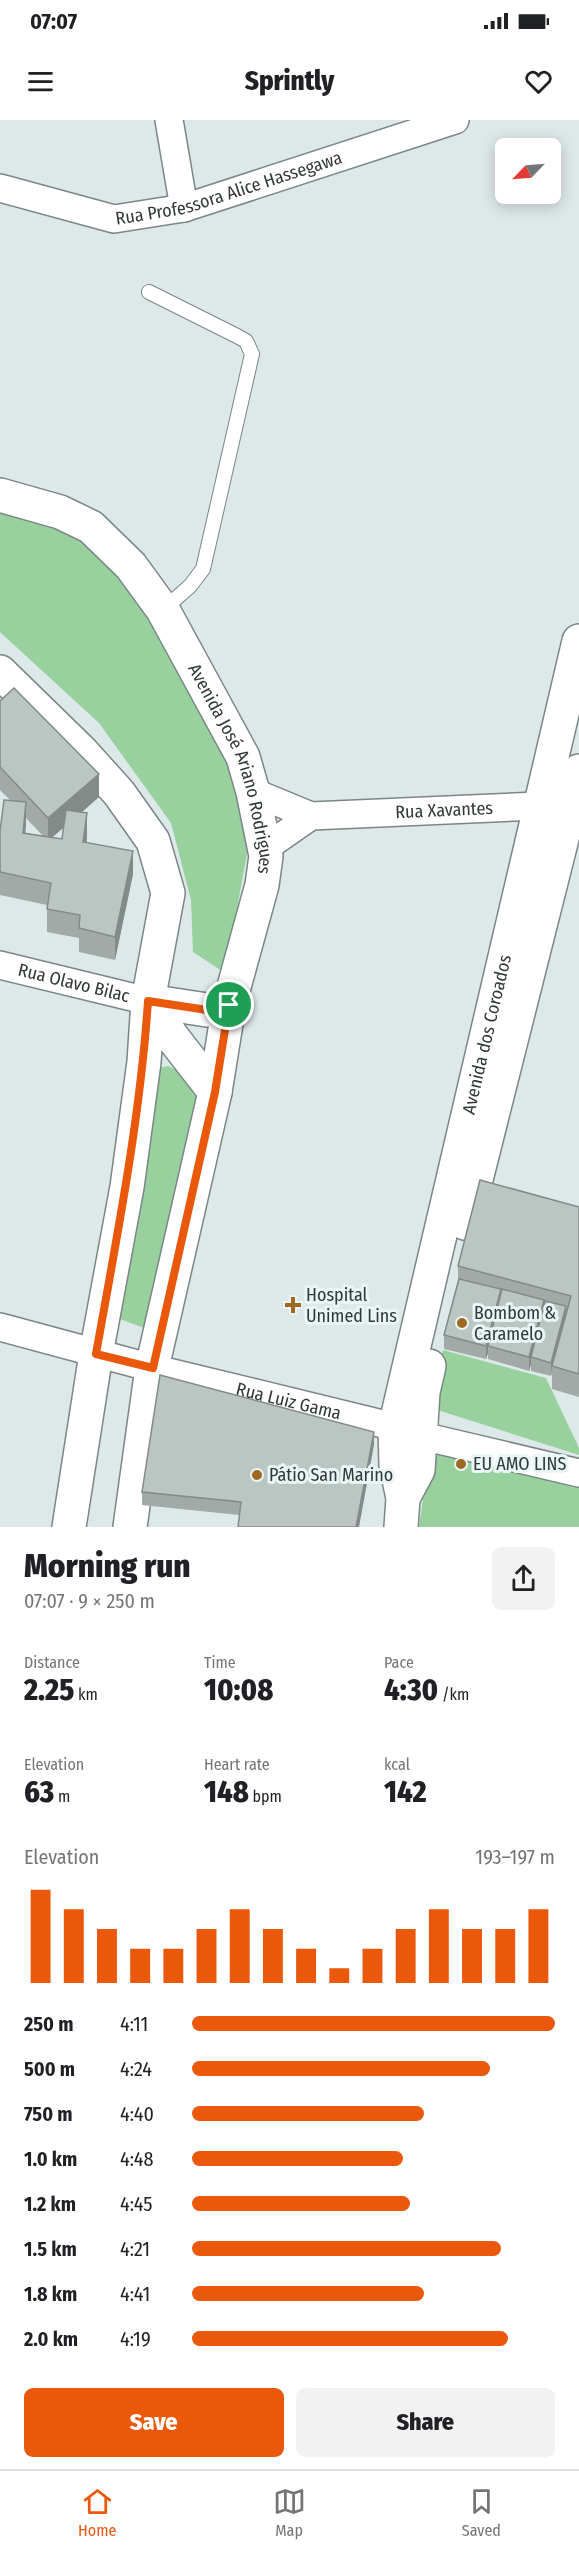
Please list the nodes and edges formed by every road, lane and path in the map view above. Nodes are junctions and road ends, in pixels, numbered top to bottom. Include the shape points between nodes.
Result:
1 (169, 120) edge
2 (454, 120) edge
3 (393, 128) edge
4 (0, 188) edge
5 (184, 208) junction
6 (149, 291) dead end
7 (0, 495) edge
8 (163, 610) junction
9 (579, 641) edge
10 (0, 672) edge
11 (579, 771) edge
12 (253, 792) junction
13 (564, 806) edge
14 (311, 816) junction
15 (265, 848) junction
16 (0, 965) edge
17 (148, 1001) junction
18 (229, 1005) junction
19 (144, 1062) junction
20 (195, 1063) junction
21 (215, 1092) junction
22 (0, 1328) edge
23 (96, 1354) junction
24 (153, 1368) junction
25 (408, 1431) junction
26 (579, 1473) edge
27 (402, 1513) edge
28 (69, 1527) edge
29 (129, 1527) edge

1 - 5 street
2 - 3 street, Rua Professora Alice Hassegawa
3 - 5 street, Rua Professora Alice Hassegawa
4 - 5 street, Rua Professora Alice Hassegawa via 114,219
6 - 8 lane via 246,341 252,354 202,569 190,586
7 - 8 street, Avenida José Ariano Rodrigues via 60,512 91,527 130,566
8 - 12 street, Avenida José Ariano Rodrigues via 243,757
9 - 13 street, Avenida dos Coroados
10 - 17 street via 82,752 119,793 153,841 168,893
11 - 13 street, Avenida dos Coroados
12 - 14 street, Rua Xavantes
12 - 15 street, Avenida José Ariano Rodrigues
13 - 14 street, Rua Xavantes
13 - 25 street, Avenida dos Coroados via 423,1392
14 - 15 street
15 - 18 street, Avenida José Ariano Rodrigues via 262,885
16 - 17 street, Rua Olavo Bilac
17 - 18 street via 207,1010
17 - 19 street
17 - 20 street
18 - 21 street, Avenida José Ariano Rodrigues
19 - 20 street
19 - 23 street via 127,1187
20 - 21 street
21 - 24 street, Avenida José Ariano Rodrigues
22 - 23 street, Rua Luiz Gama
23 - 24 street, Rua Luiz Gama
23 - 28 street
24 - 25 street, Rua Luiz Gama
24 - 29 street, Avenida José Ariano Rodrigues
25 - 26 street, Rua Luiz Gama
25 - 27 street, Avenida dos Coroados via 418,1470

